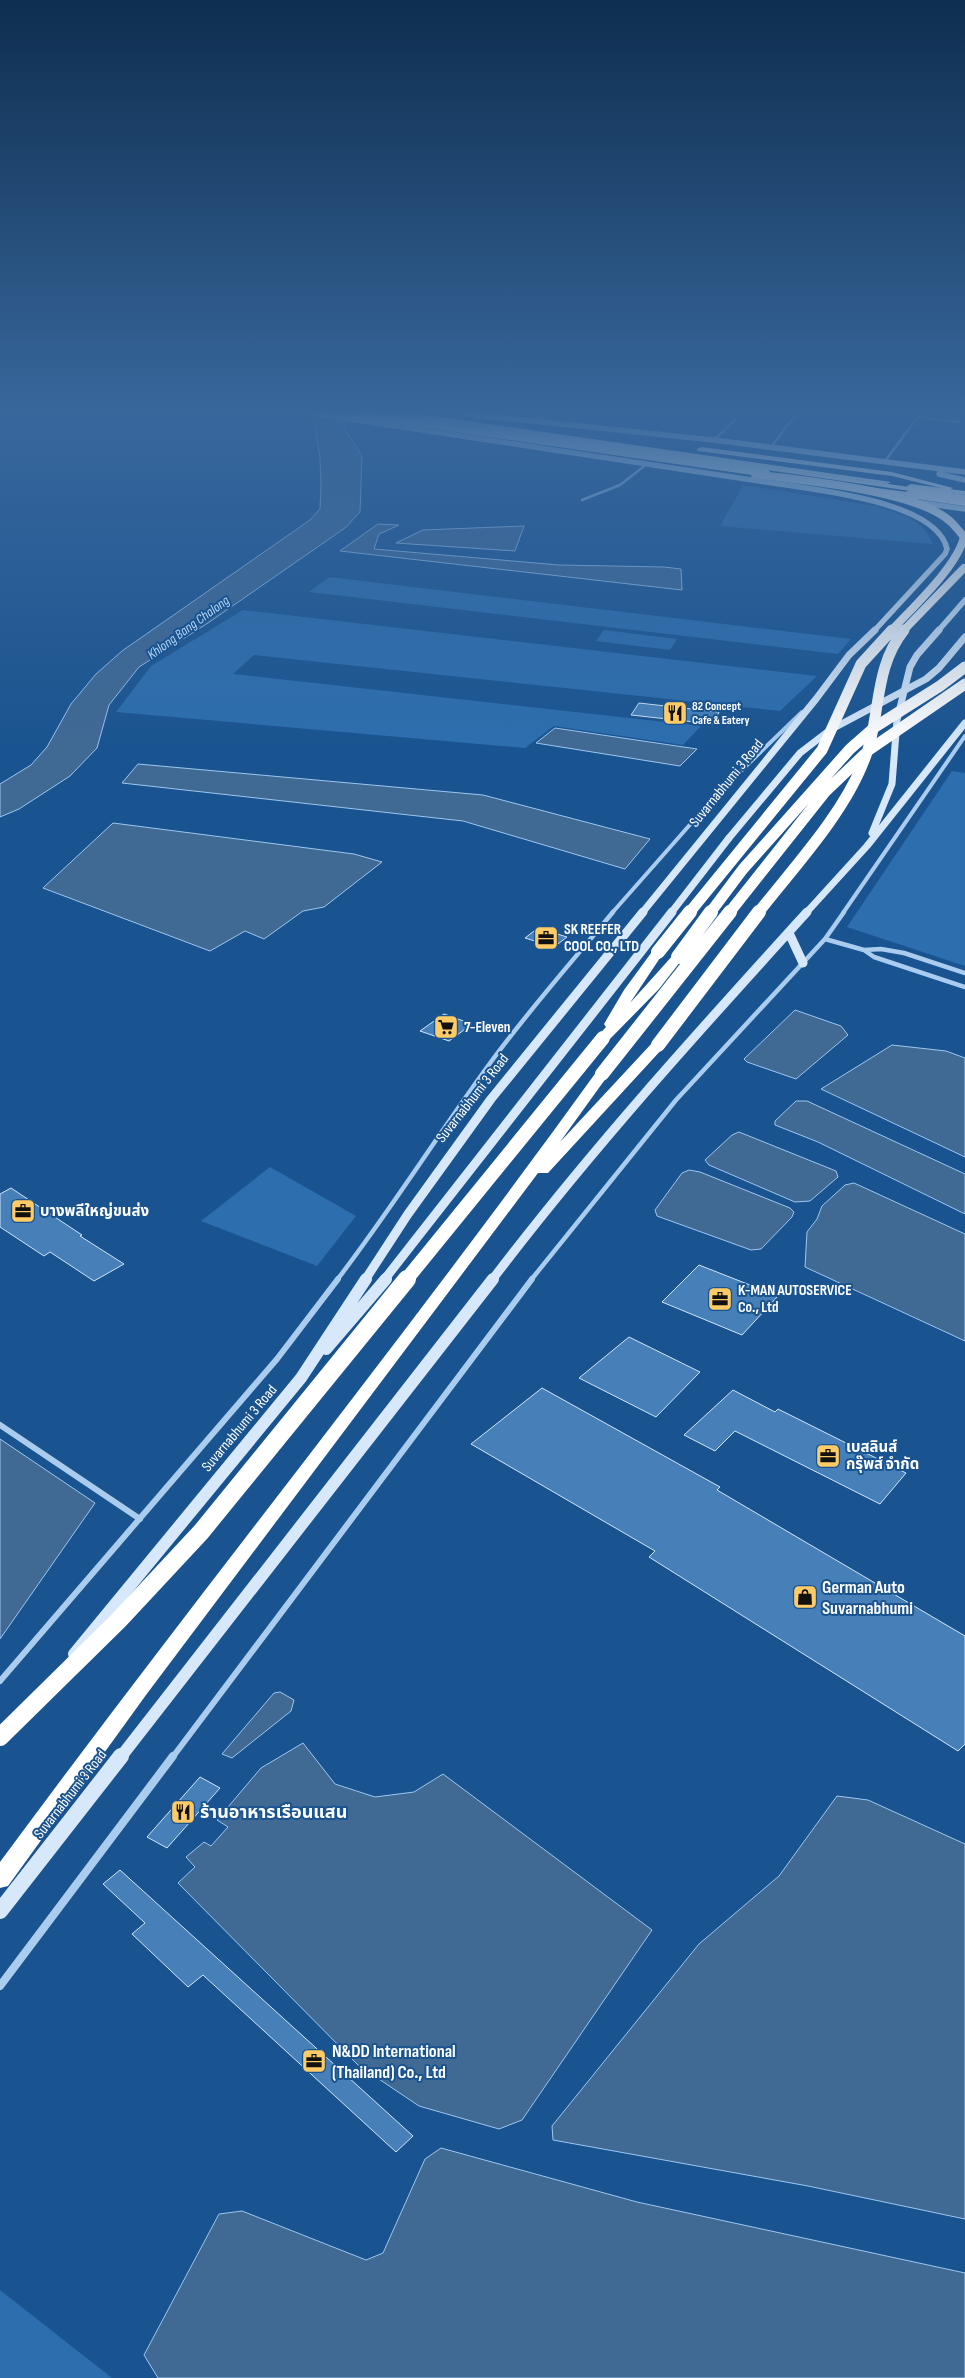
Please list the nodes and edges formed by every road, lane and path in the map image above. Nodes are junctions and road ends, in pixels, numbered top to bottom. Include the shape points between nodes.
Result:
1 (928, 525) edge
2 (956, 525) edge
3 (965, 538) edge
4 (951, 546) junction
5 (965, 566) edge
6 (963, 602) edge
7 (965, 637) edge
8 (965, 667) edge
9 (965, 684) edge
10 (816, 699) junction
11 (965, 723) edge
12 (965, 736) edge
13 (867, 846) junction
14 (789, 933) junction
15 (825, 939) junction
16 (864, 950) junction
17 (803, 964) junction
18 (965, 973) edge
19 (965, 987) edge
20 (603, 1038) junction
21 (504, 1211) junction
22 (301, 1378) junction
23 (0, 1425) edge
24 (140, 1519) junction
25 (0, 1681) edge
26 (0, 1737) edge
27 (0, 1743) edge
28 (0, 1879) edge
29 (0, 1911) edge
30 (0, 1986) edge

1 - 4 main road via 939,531
2 - 20 highway, bridge via 964,537 951,564 860,664 831,736 822,750 658,952
3 - 4 main road
4 - 10 main road, Suvarnabhumi 3 Road via 849,655
5 - 21 highway, bridge via 906,630 888,655 874,706 869,746 841,805 658,1044
6 - 13 main road via 917,655 910,668 897,720 892,784
7 - 22 main road, bridge via 940,668 926,679 830,730 800,753 729,838 400,1262
8 - 20 highway, bridge via 875,726 850,749 743,869 654,986
9 - 21 highway, bridge via 869,750 825,792 602,1074
10 - 22 main road, Suvarnabhumi 3 Road via 473,1123 408,1214
10 - 24 street via 717,794 632,889 528,1015 488,1066 373,1233 277,1359
11 - 13 main road, Suvarnabhumi 3 Road
12 - 15 street
13 - 14 main road, Suvarnabhumi 3 Road
14 - 17 main road
14 - 29 main road, Suvarnabhumi 3 Road via 645,1091 549,1205
15 - 16 street
15 - 17 street
16 - 18 street via 904,953
16 - 19 street via 874,957
17 - 30 street via 676,1100 511,1306
20 - 26 highway, bridge via 201,1532 119,1620
21 - 28 highway via 138,1689
22 - 27 main road, Suvarnabhumi 3 Road
23 - 24 street
24 - 25 street

